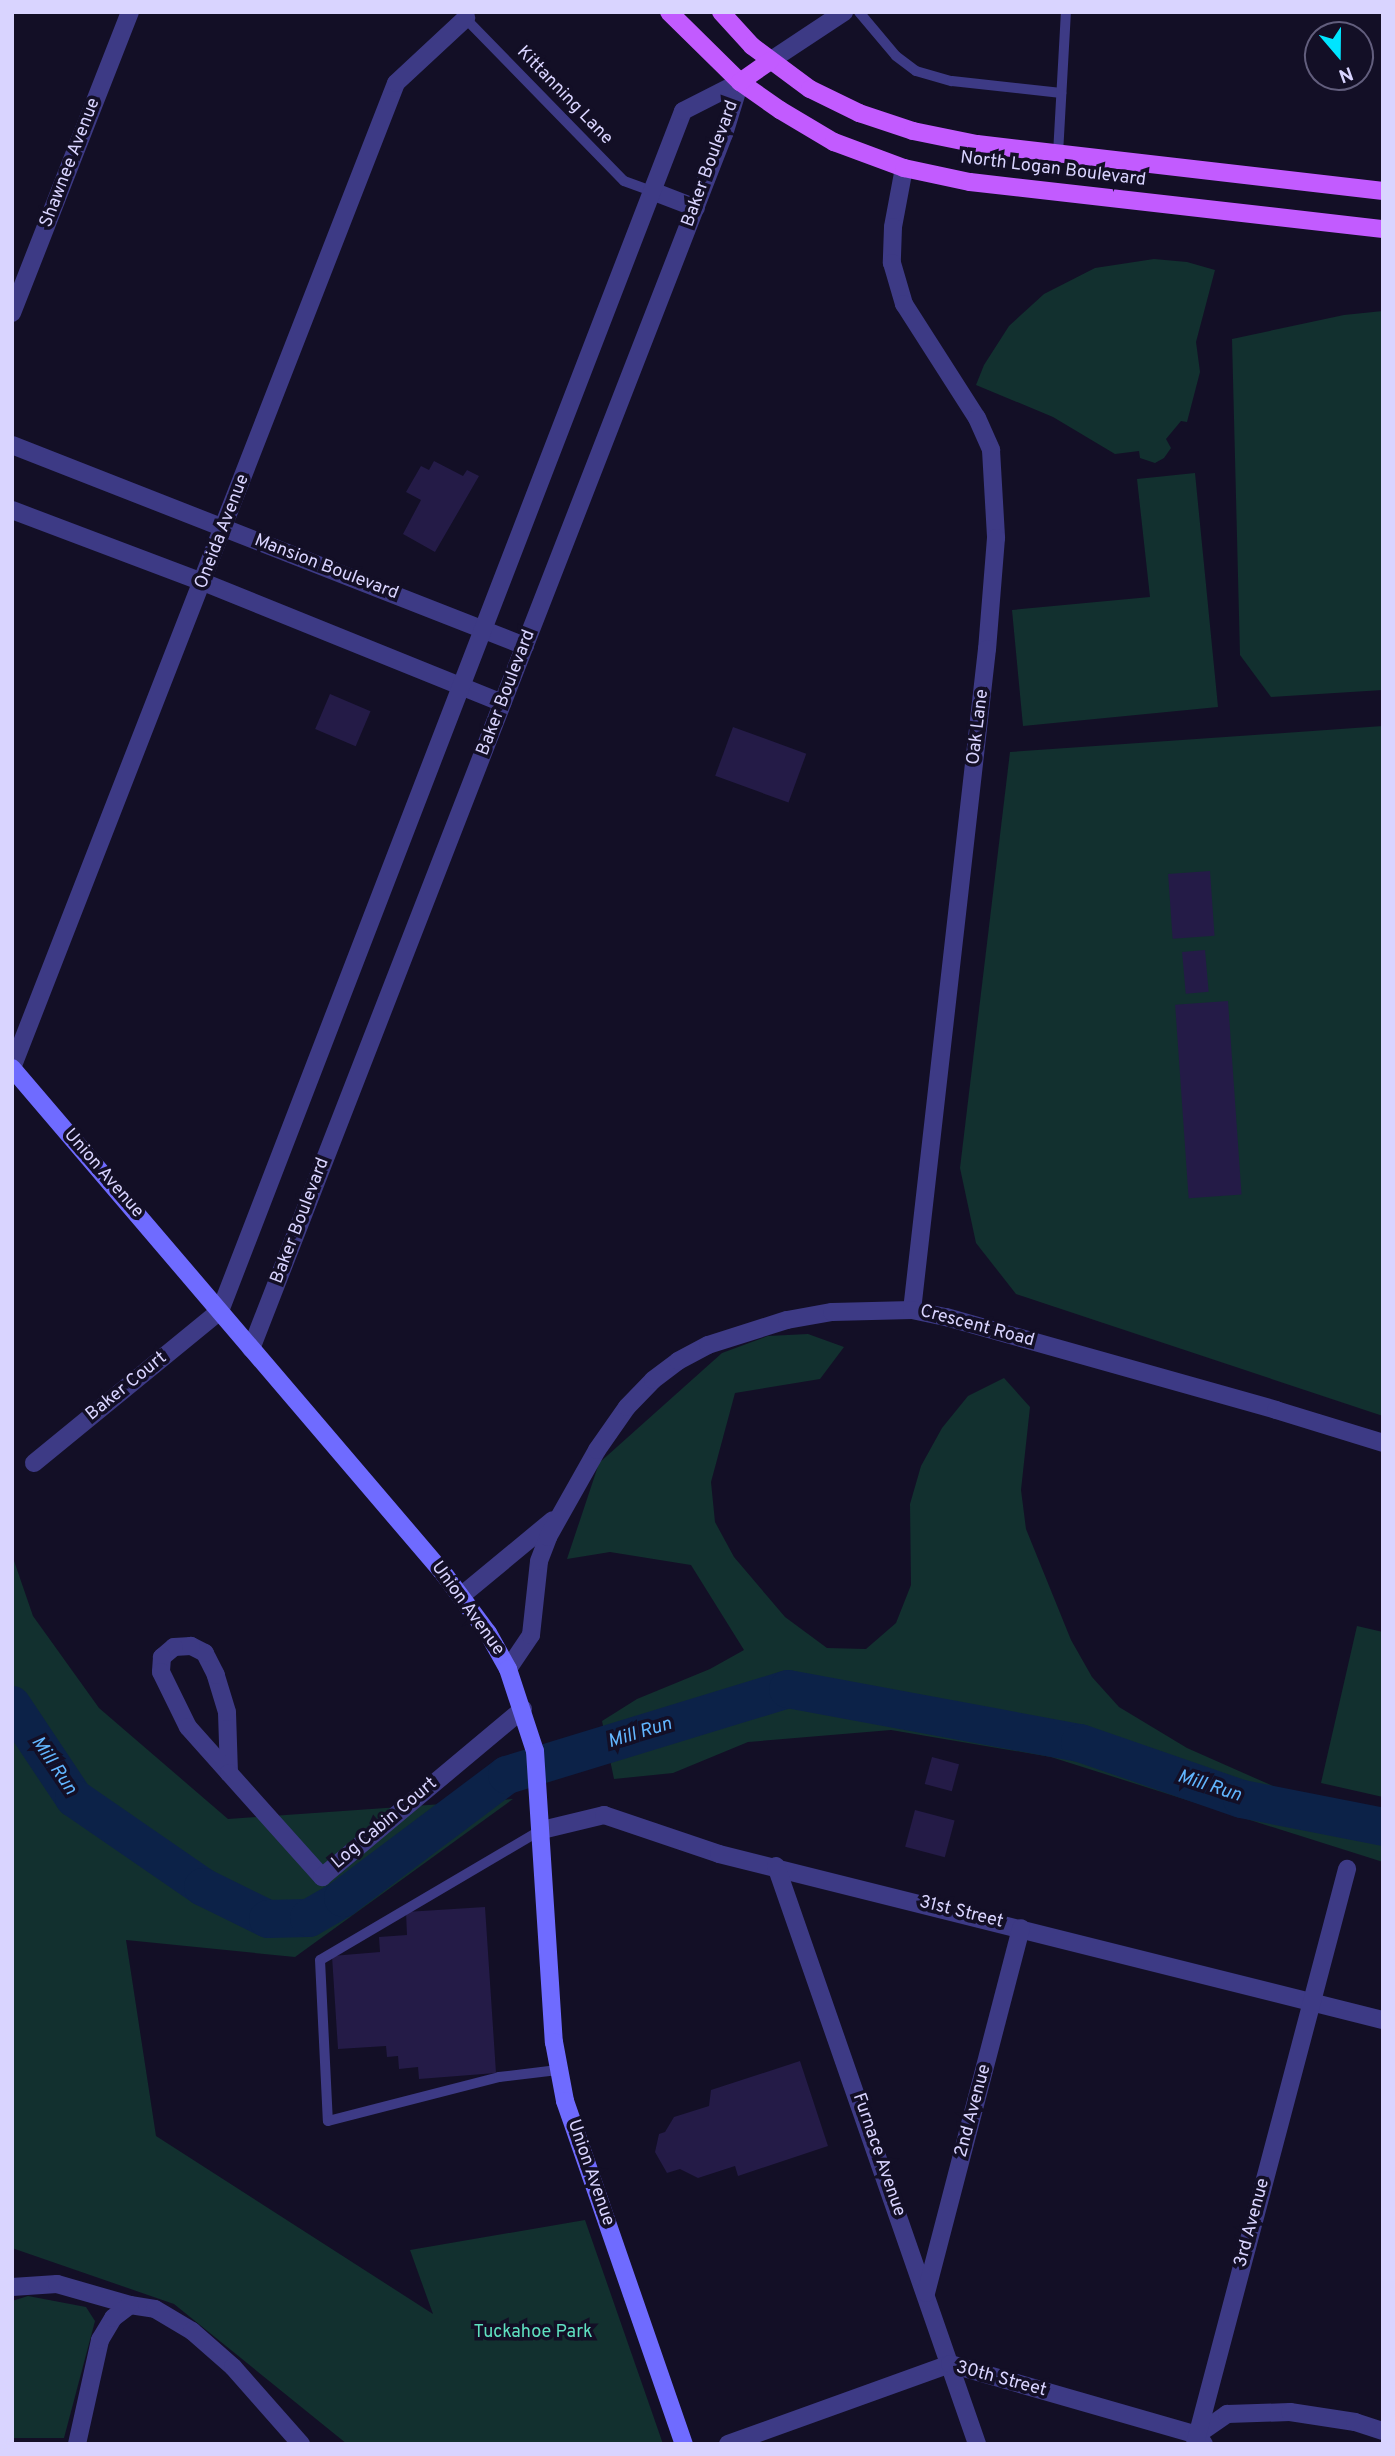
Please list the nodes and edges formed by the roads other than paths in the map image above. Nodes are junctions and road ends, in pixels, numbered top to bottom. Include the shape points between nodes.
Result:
1 (130, 12) edge
2 (669, 12) edge
3 (721, 12) edge
4 (844, 12) edge
5 (859, 12) edge
6 (1066, 12) edge
7 (466, 14) edge
8 (770, 61) junction
9 (740, 82) junction
10 (1061, 93) junction
11 (1058, 154) junction
12 (904, 168) junction
13 (652, 191) junction
14 (1383, 191) edge
15 (696, 208) junction
16 (1383, 229) edge
17 (12, 313) edge
18 (12, 446) edge
19 (12, 510) edge
20 (224, 528) junction
21 (203, 583) junction
22 (483, 629) junction
23 (525, 646) junction
24 (461, 685) junction
25 (503, 704) junction
26 (12, 1068) edge
27 (912, 1310) junction
28 (220, 1311) junction
29 (251, 1349) junction
30 (1383, 1443) edge
31 (34, 1463) dead end
32 (559, 1515) junction
33 (461, 1596) junction
34 (508, 1669) junction
35 (523, 1709) junction
36 (229, 1773) junction
37 (542, 1830) junction
38 (776, 1867) junction
39 (1347, 1869) dead end
40 (1021, 1928) junction
41 (1311, 2002) junction
42 (1383, 2020) edge
43 (558, 2070) junction
44 (12, 2287) edge
45 (926, 2293) junction
46 (130, 2305) junction
47 (950, 2364) junction
48 (1383, 2431) edge
49 (1199, 2441) edge
50 (78, 2444) edge
51 (301, 2444) edge
52 (684, 2444) edge
53 (728, 2444) edge
54 (977, 2444) edge

1 - 17 street, Shawnee Avenue
2 - 9 main road, North Logan Boulevard
3 - 8 main road, North Logan Boulevard
4 - 8 street
5 - 10 lane via 895,56 916,71 952,81
6 - 10 lane
7 - 13 lane, Kittanning Lane via 624,181
7 - 20 street, Oneida Avenue via 396,83
8 - 9 main road
8 - 11 main road, North Logan Boulevard via 822,95 913,131 977,145
9 - 12 main road, North Logan Boulevard via 834,142
9 - 13 street, Baker Boulevard via 683,111
9 - 15 street, Baker Boulevard
10 - 11 lane
11 - 14 main road, North Logan Boulevard
12 - 16 main road, North Logan Boulevard via 970,182
12 - 27 street, Oak Lane via 893,227 892,263 904,304 977,418 991,450 996,538 988,649
13 - 15 street
13 - 22 street, Baker Boulevard
15 - 23 street, Baker Boulevard
18 - 20 street, Mansion Boulevard
19 - 21 street
20 - 21 street, Oneida Avenue
20 - 22 street, Mansion Boulevard
21 - 24 street
21 - 26 street, Oneida Avenue
22 - 23 street, Mansion Boulevard
22 - 24 street, Baker Boulevard
23 - 25 street, Baker Boulevard
24 - 25 street
24 - 28 street, Baker Boulevard
25 - 29 street, Baker Boulevard
26 - 28 main road, Union Avenue
27 - 30 street, Crescent Road
27 - 32 street, Crescent Road via 832,1312 787,1320 708,1345 678,1361 627,1407
28 - 29 main road, Union Avenue
28 - 31 street, Baker Court
29 - 33 main road, Union Avenue
32 - 33 street, Crescent Road
32 - 34 street, Crescent Road via 539,1561 531,1635
33 - 34 main road, Union Avenue
34 - 35 main road, Union Avenue
35 - 36 street, Log Cabin Court via 322,1877
35 - 37 main road, Union Avenue via 535,1751
36 - 36 street, Log Cabin Court via 227,1712 216,1675 205,1653 191,1646 174,1647 162,1657 173,1700 188,1727
37 - 38 street, 31st Street via 604,1815 719,1854
37 - 43 main road, Union Avenue
37 - 43 lane via 320,1960 328,2121 499,2077
38 - 40 street, 31st Street
38 - 45 street, Furnace Avenue
39 - 41 street, 3rd Avenue
40 - 41 street, 31st Street
40 - 45 street, 2nd Avenue
41 - 42 street, 31st Street
41 - 49 street, 3rd Avenue
43 - 52 main road, Union Avenue
44 - 46 street via 57,2284
45 - 47 street, Furnace Avenue
46 - 50 street via 113,2318 100,2340
46 - 51 street via 155,2309 192,2330 233,2367
47 - 49 street, 30th Street
47 - 53 street, 30th Street
47 - 54 street, Furnace Avenue
48 - 49 street via 1290,2412 1227,2414

